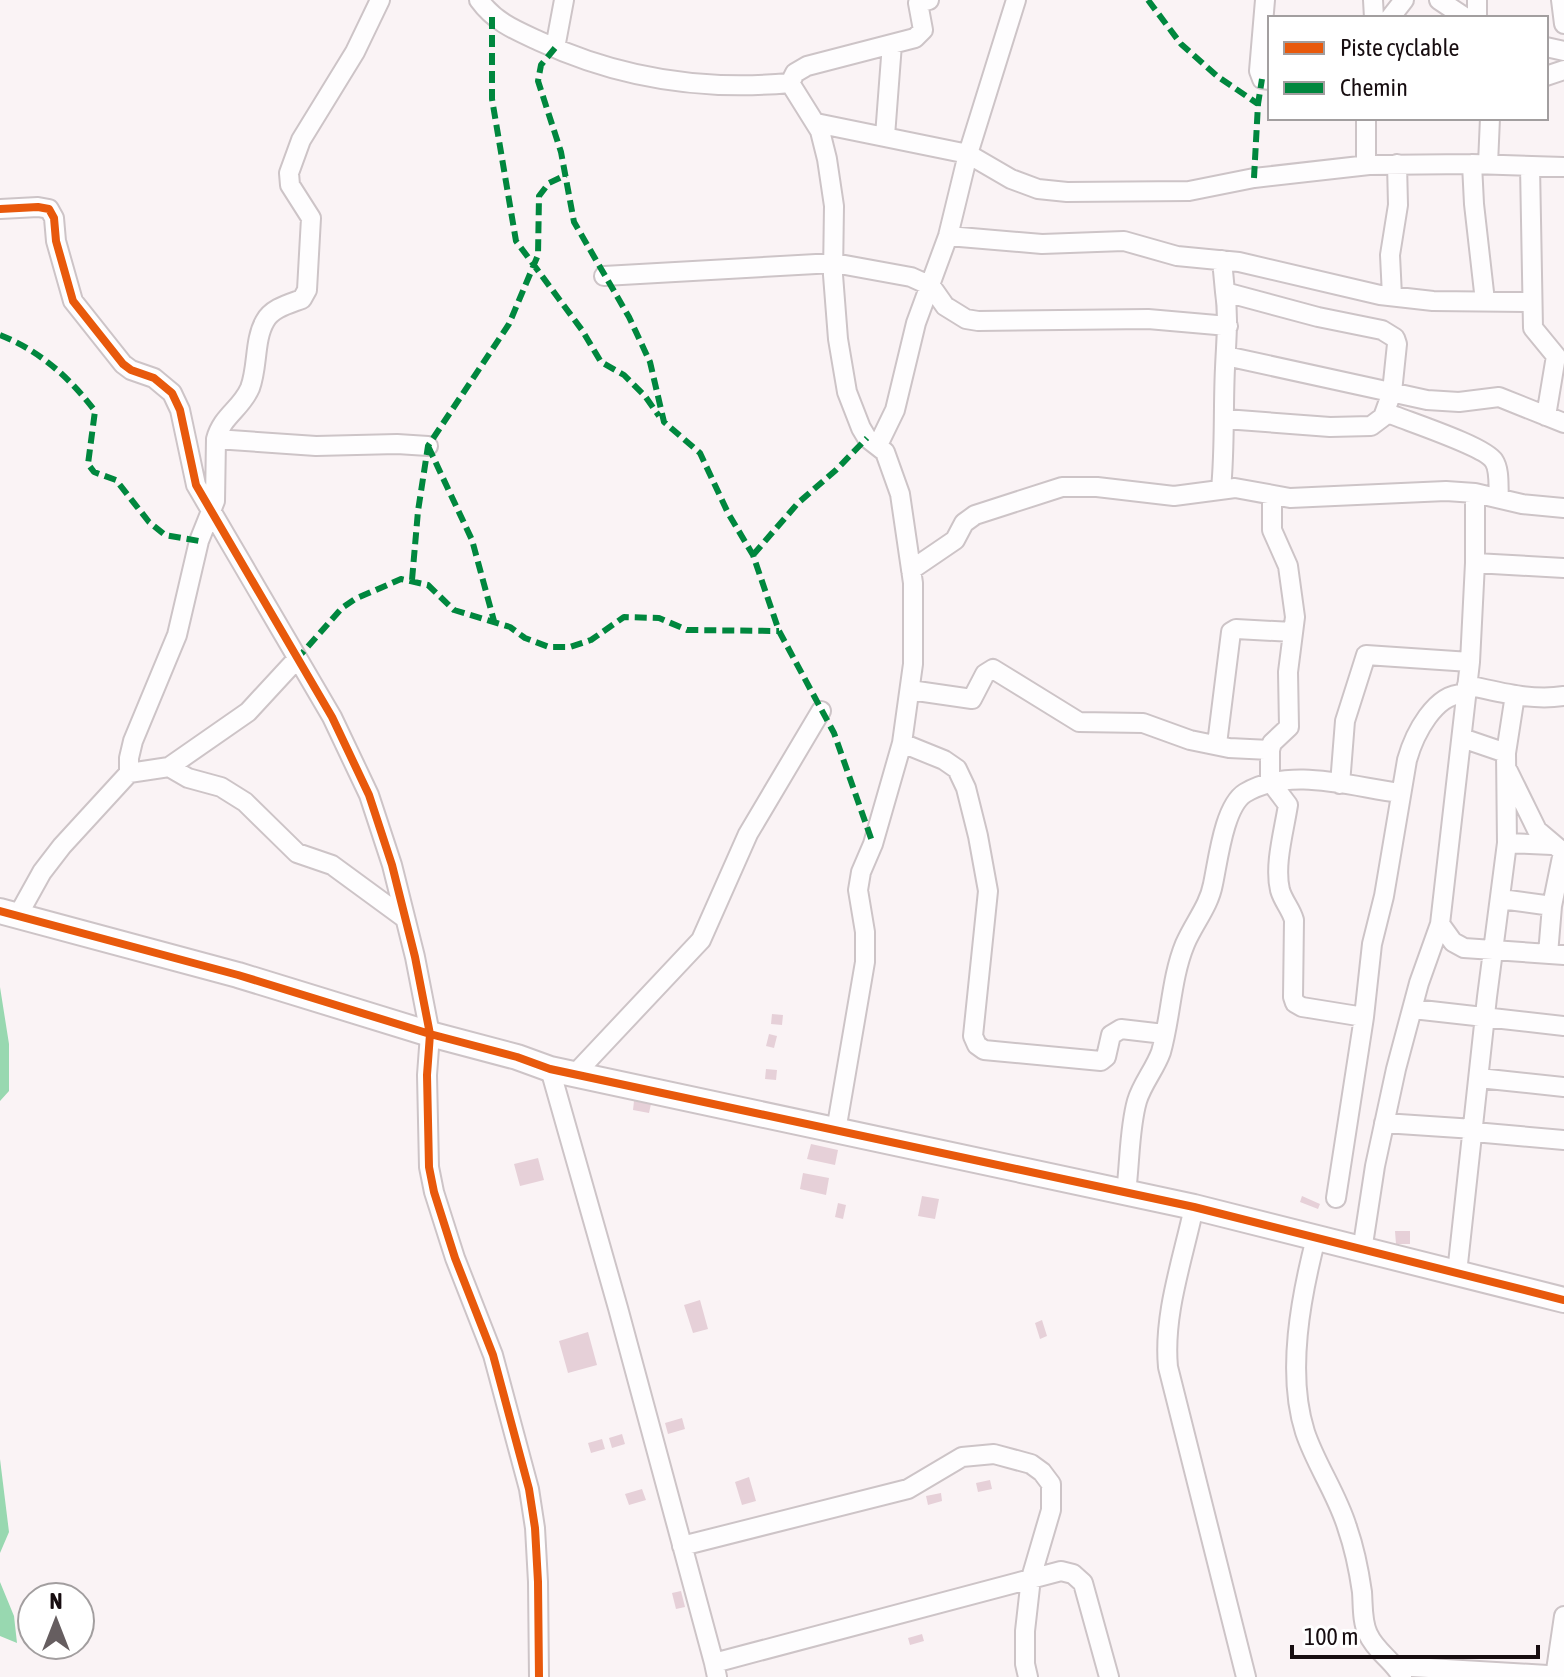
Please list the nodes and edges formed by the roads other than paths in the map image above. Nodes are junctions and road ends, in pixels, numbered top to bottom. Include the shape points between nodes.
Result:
1 (380, 0) edge
2 (479, 0) edge
3 (564, 0) edge
4 (929, 0) edge
5 (1016, 0) edge
6 (1265, 0) edge
7 (1404, 0) edge
8 (1439, 0) edge
9 (1561, 0) edge
10 (1392, 16) edge
11 (1463, 16) edge
12 (1564, 24) edge
13 (892, 44) junction
14 (555, 48) junction
15 (1268, 80) edge
16 (790, 83) junction
17 (1366, 120) edge
18 (1490, 120) edge
19 (816, 123) junction
20 (885, 136) junction
21 (968, 154) junction
22 (1397, 164) junction
23 (1480, 164) junction
24 (1366, 165) junction
25 (1530, 166) junction
26 (1564, 167) edge
27 (0, 209) edge
28 (948, 236) junction
29 (1222, 260) junction
30 (834, 263) junction
31 (604, 276) dead end
32 (931, 286) junction
33 (1225, 292) junction
34 (1392, 296) junction
35 (1485, 301) junction
36 (1532, 302) junction
37 (1228, 326) junction
38 (1226, 356) junction
39 (1392, 392) junction
40 (1385, 412) junction
41 (1546, 416) junction
42 (1225, 419) junction
43 (1564, 423) edge
44 (216, 439) junction
45 (878, 445) junction
46 (428, 446) dead end
47 (1221, 489) junction
48 (1475, 493) junction
49 (1272, 496) junction
50 (1499, 498) junction
51 (1564, 508) edge
52 (211, 509) junction
53 (1475, 563) junction
54 (1561, 566) edge
55 (911, 570) junction
56 (1293, 632) junction
57 (296, 660) junction
58 (1470, 662) junction
59 (1466, 689) junction
60 (910, 690) junction
61 (1515, 695) junction
62 (1564, 696) edge
63 (821, 711) dead end
64 (1462, 738) junction
65 (902, 743) junction
66 (1217, 744) junction
67 (1270, 750) junction
68 (1507, 761) junction
69 (169, 767) junction
70 (129, 773) junction
71 (1270, 781) junction
72 (1340, 784) junction
73 (1400, 793) junction
74 (1507, 843) junction
75 (1560, 850) edge
76 (1501, 899) junction
77 (1552, 906) junction
78 (8, 914) edge
79 (403, 917) junction
80 (1440, 924) junction
81 (1494, 951) junction
82 (1556, 954) edge
83 (1413, 1009) junction
84 (1486, 1015) junction
85 (1364, 1017) junction
86 (1564, 1026) edge
87 (430, 1034) junction
88 (1164, 1034) junction
89 (550, 1069) junction
90 (574, 1075) junction
91 (1479, 1078) junction
92 (1564, 1087) edge
93 (1384, 1123) junction
94 (836, 1131) junction
95 (1474, 1131) junction
96 (1564, 1140) edge
97 (1126, 1192) junction
98 (1336, 1198) dead end
99 (1194, 1207) junction
100 (1316, 1238) junction
101 (1362, 1251) junction
102 (1457, 1273) junction
103 (1561, 1305) edge
104 (682, 1546) junction
105 (1031, 1578) junction
106 (1564, 1616) edge
107 (715, 1670) edge
108 (1398, 1672) edge
109 (1558, 1676) edge
110 (539, 1677) edge
111 (1028, 1677) edge
112 (1109, 1677) edge
113 (1246, 1677) edge

1 - 44 street via 301,140 289,173 290,185 311,218 305,296 272,312 264,322 249,391 222,421
2 - 14 street via 492,17
3 - 14 street
4 - 13 street via 918,3 920,35
5 - 21 street
6 - 15 street via 1259,71
7 - 10 street
8 - 11 street
9 - 12 street
13 - 16 street via 807,66
13 - 20 street
14 - 16 street via 641,76 734,87
16 - 19 street
17 - 24 street
18 - 23 street
19 - 20 street
19 - 30 street via 834,206
20 - 21 street
21 - 24 street via 1011,179 1067,192 1189,191
21 - 28 street
22 - 23 street
22 - 24 street
22 - 34 street
23 - 25 street
23 - 35 street via 1474,204
25 - 26 street
25 - 36 street
27 - 52 street via 49,209 73,301 123,364 172,393 192,474
28 - 29 street via 1042,244 1124,241 1192,259
28 - 32 street
29 - 33 street
29 - 34 street
30 - 31 street
30 - 32 street via 911,277
30 - 45 street via 847,392 861,428
32 - 37 street via 945,306 978,321 1148,319
32 - 45 street via 916,323 895,410
33 - 37 street
33 - 39 street via 1382,330 1397,344
34 - 35 street
35 - 36 street
36 - 41 street via 1533,329 1556,356
37 - 38 street
38 - 39 street
38 - 42 street
39 - 40 street
39 - 41 street via 1446,402 1499,397
40 - 42 street via 1367,427
40 - 50 street via 1490,456
41 - 43 street
42 - 47 street
44 - 46 street
44 - 52 street via 217,491
45 - 55 street via 900,494
47 - 49 street
47 - 55 street via 1174,496 1097,487 1049,489 975,515 955,540
48 - 49 street
48 - 50 street
48 - 53 street
49 - 56 street via 1272,530 1288,566
50 - 51 street
52 - 57 street
52 - 70 street via 177,635 133,741
53 - 54 street
53 - 58 street
55 - 60 street
56 - 66 street via 1231,632
56 - 67 street via 1289,727
57 - 69 street via 248,712
57 - 79 street via 332,717 369,795
58 - 59 street
58 - 72 street via 1366,655 1345,721
59 - 61 street
59 - 64 street
59 - 73 street via 1432,712 1410,749
60 - 65 street
60 - 66 street via 972,699 993,669 1079,722 1143,723
61 - 62 street
61 - 68 street
63 - 90 street via 748,834 701,940
64 - 68 street
64 - 80 street
65 - 88 street via 957,769 978,836 988,891 973,1036 977,1045 984,1050 1101,1061 1111,1035 1121,1029
65 - 94 street via 861,872 865,962
66 - 67 street
67 - 71 street
68 - 74 street
68 - 75 street via 1533,824
69 - 70 street
69 - 79 street via 233,794 297,853 332,865
70 - 78 street
71 - 72 street
71 - 85 street via 1288,805 1279,877 1295,925 1293,1000 1302,1007
71 - 88 street via 1235,803 1213,887 1185,945
72 - 73 street
73 - 85 street
74 - 75 street
74 - 76 street
75 - 77 street
76 - 77 street
76 - 81 street
77 - 82 street
78 - 87 street via 238,975
79 - 87 street
80 - 81 street via 1460,947
80 - 83 street
81 - 82 street
81 - 84 street
83 - 84 street
83 - 93 street
84 - 86 street
84 - 91 street
85 - 98 street
87 - 89 street
87 - 110 street via 429,1167 446,1232 493,1355 529,1489 538,1582
88 - 97 street via 1155,1067 1138,1098
89 - 90 street
89 - 104 street
90 - 94 street
91 - 92 street
91 - 95 street
93 - 95 street
93 - 101 street
94 - 97 street
95 - 96 street
95 - 102 street
97 - 99 street
99 - 100 street
99 - 113 street via 1172,1303 1168,1367
100 - 101 street
100 - 108 street via 1301,1304 1301,1417 1347,1526 1366,1631
101 - 102 street
102 - 103 street
104 - 105 street via 908,1489 962,1457 994,1454 1031,1464 1051,1484 1051,1510
104 - 107 street
105 - 107 street
105 - 111 street via 1025,1631
105 - 112 street via 1061,1571 1083,1583
106 - 109 street
108 - 109 street

